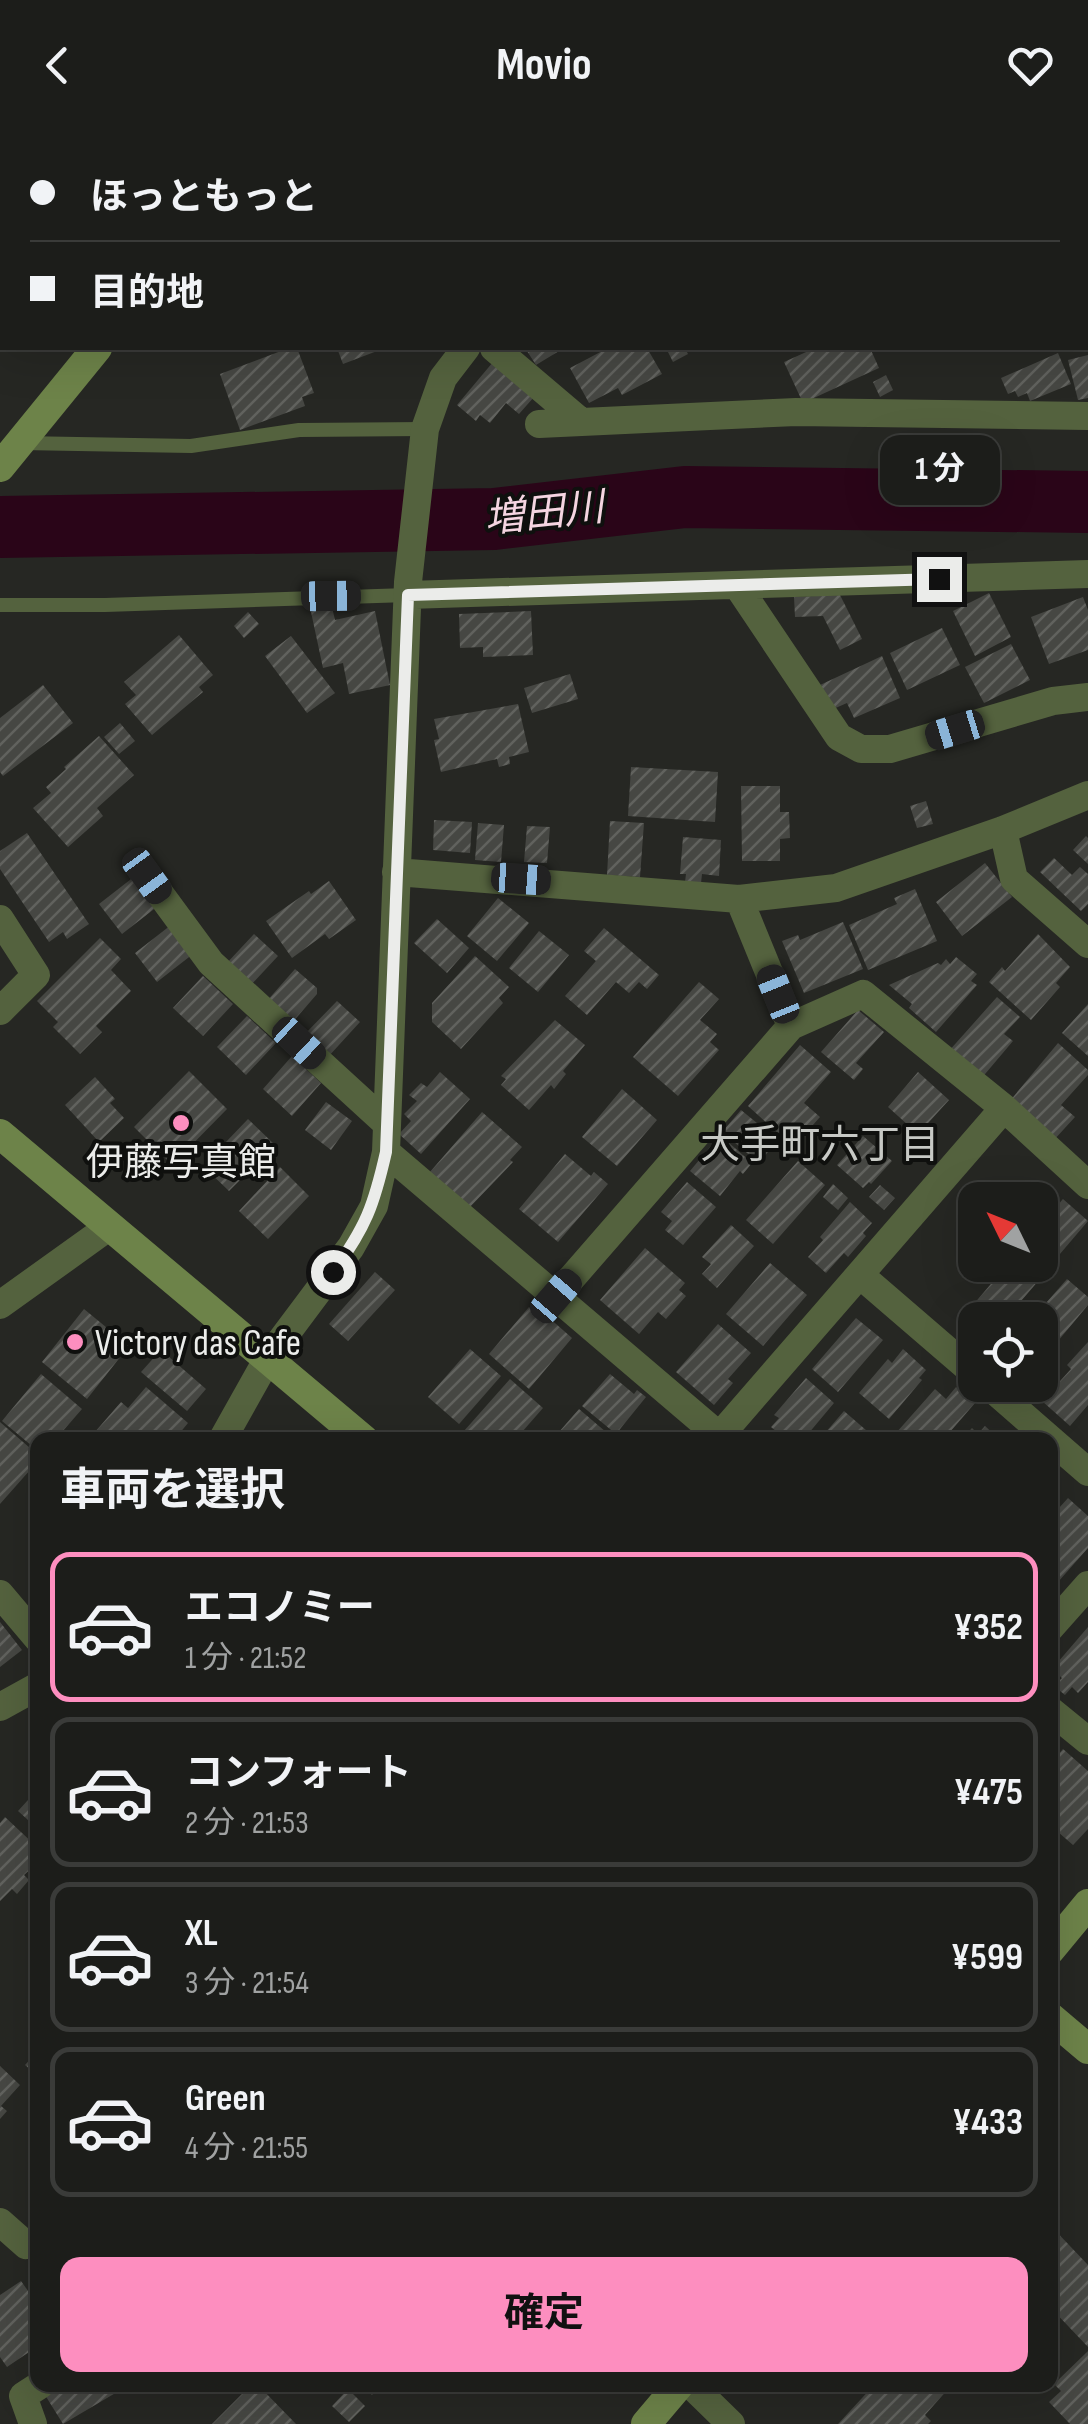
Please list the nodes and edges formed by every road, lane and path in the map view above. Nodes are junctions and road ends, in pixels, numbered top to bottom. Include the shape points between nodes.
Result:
1 (96, 350) edge
2 (432, 350) edge
3 (464, 350) edge
4 (496, 350) edge
5 (443, 378) junction
6 (1088, 416) edge
7 (580, 421) junction
8 (539, 424) dead end
9 (424, 433) junction
10 (7, 452) edge
11 (1088, 574) edge
12 (737, 585) junction
13 (408, 589) junction
14 (0, 605) edge
15 (1088, 697) edge
16 (1088, 795) edge
17 (1003, 830) junction
18 (396, 872) junction
19 (147, 876) dead end
20 (739, 899) junction
21 (0, 920) edge
22 (1088, 944) edge
23 (0, 1011) edge
24 (791, 1026) junction
25 (1004, 1108) junction
26 (0, 1134) edge
27 (387, 1138) junction
28 (1082, 1167) edge
29 (110, 1226) junction
30 (860, 1274) junction
31 (556, 1296) junction
32 (0, 1306) edge
33 (268, 1358) junction
34 (958, 1359) edge
35 (1008, 1402) edge
36 (226, 1432) edge
37 (355, 1432) edge
38 (712, 1432) edge
39 (726, 1432) edge
40 (1042, 1432) edge
41 (1058, 1446) edge
42 (1088, 1472) edge
43 (1088, 1585) edge
44 (0, 1594) edge
45 (1058, 1619) edge
46 (30, 1630) edge
47 (30, 1690) edge
48 (0, 1707) edge
49 (1058, 1717) edge
50 (1088, 1741) edge
51 (1088, 1904) edge
52 (1058, 1940) edge
53 (1058, 2025) edge
54 (1088, 2049) edge
55 (0, 2222) edge
56 (30, 2243) edge
57 (30, 2391) edge
58 (672, 2392) edge
59 (698, 2392) edge
60 (33, 2424) edge
61 (646, 2424) edge
62 (730, 2424) edge

1 - 10 main road
2 - 5 street
3 - 5 street
4 - 7 street
5 - 9 street
6 - 7 street via 796,412
7 - 8 street
9 - 10 lane via 299,430 191,446
9 - 13 street
11 - 12 street
12 - 13 street
12 - 15 street via 839,737 861,749 890,749 1052,701
13 - 14 lane
13 - 18 street
16 - 17 street
17 - 20 street via 836,888
17 - 22 street via 1014,879
18 - 20 street
18 - 27 street
19 - 27 street via 211,963
20 - 24 street
21 - 23 street via 36,974
24 - 25 street via 863,994
24 - 31 street
25 - 28 street
25 - 30 street
26 - 29 main road
27 - 31 street
27 - 33 street via 374,1206
29 - 32 street
29 - 33 main road
30 - 34 street
30 - 39 street
31 - 38 street
33 - 36 street
33 - 37 main road
35 - 40 street
41 - 42 street
43 - 45 street
44 - 46 street
47 - 48 street
49 - 50 street
51 - 52 main road
53 - 54 main road
55 - 56 street
57 - 60 street via 23,2396
58 - 61 main road
59 - 62 street

